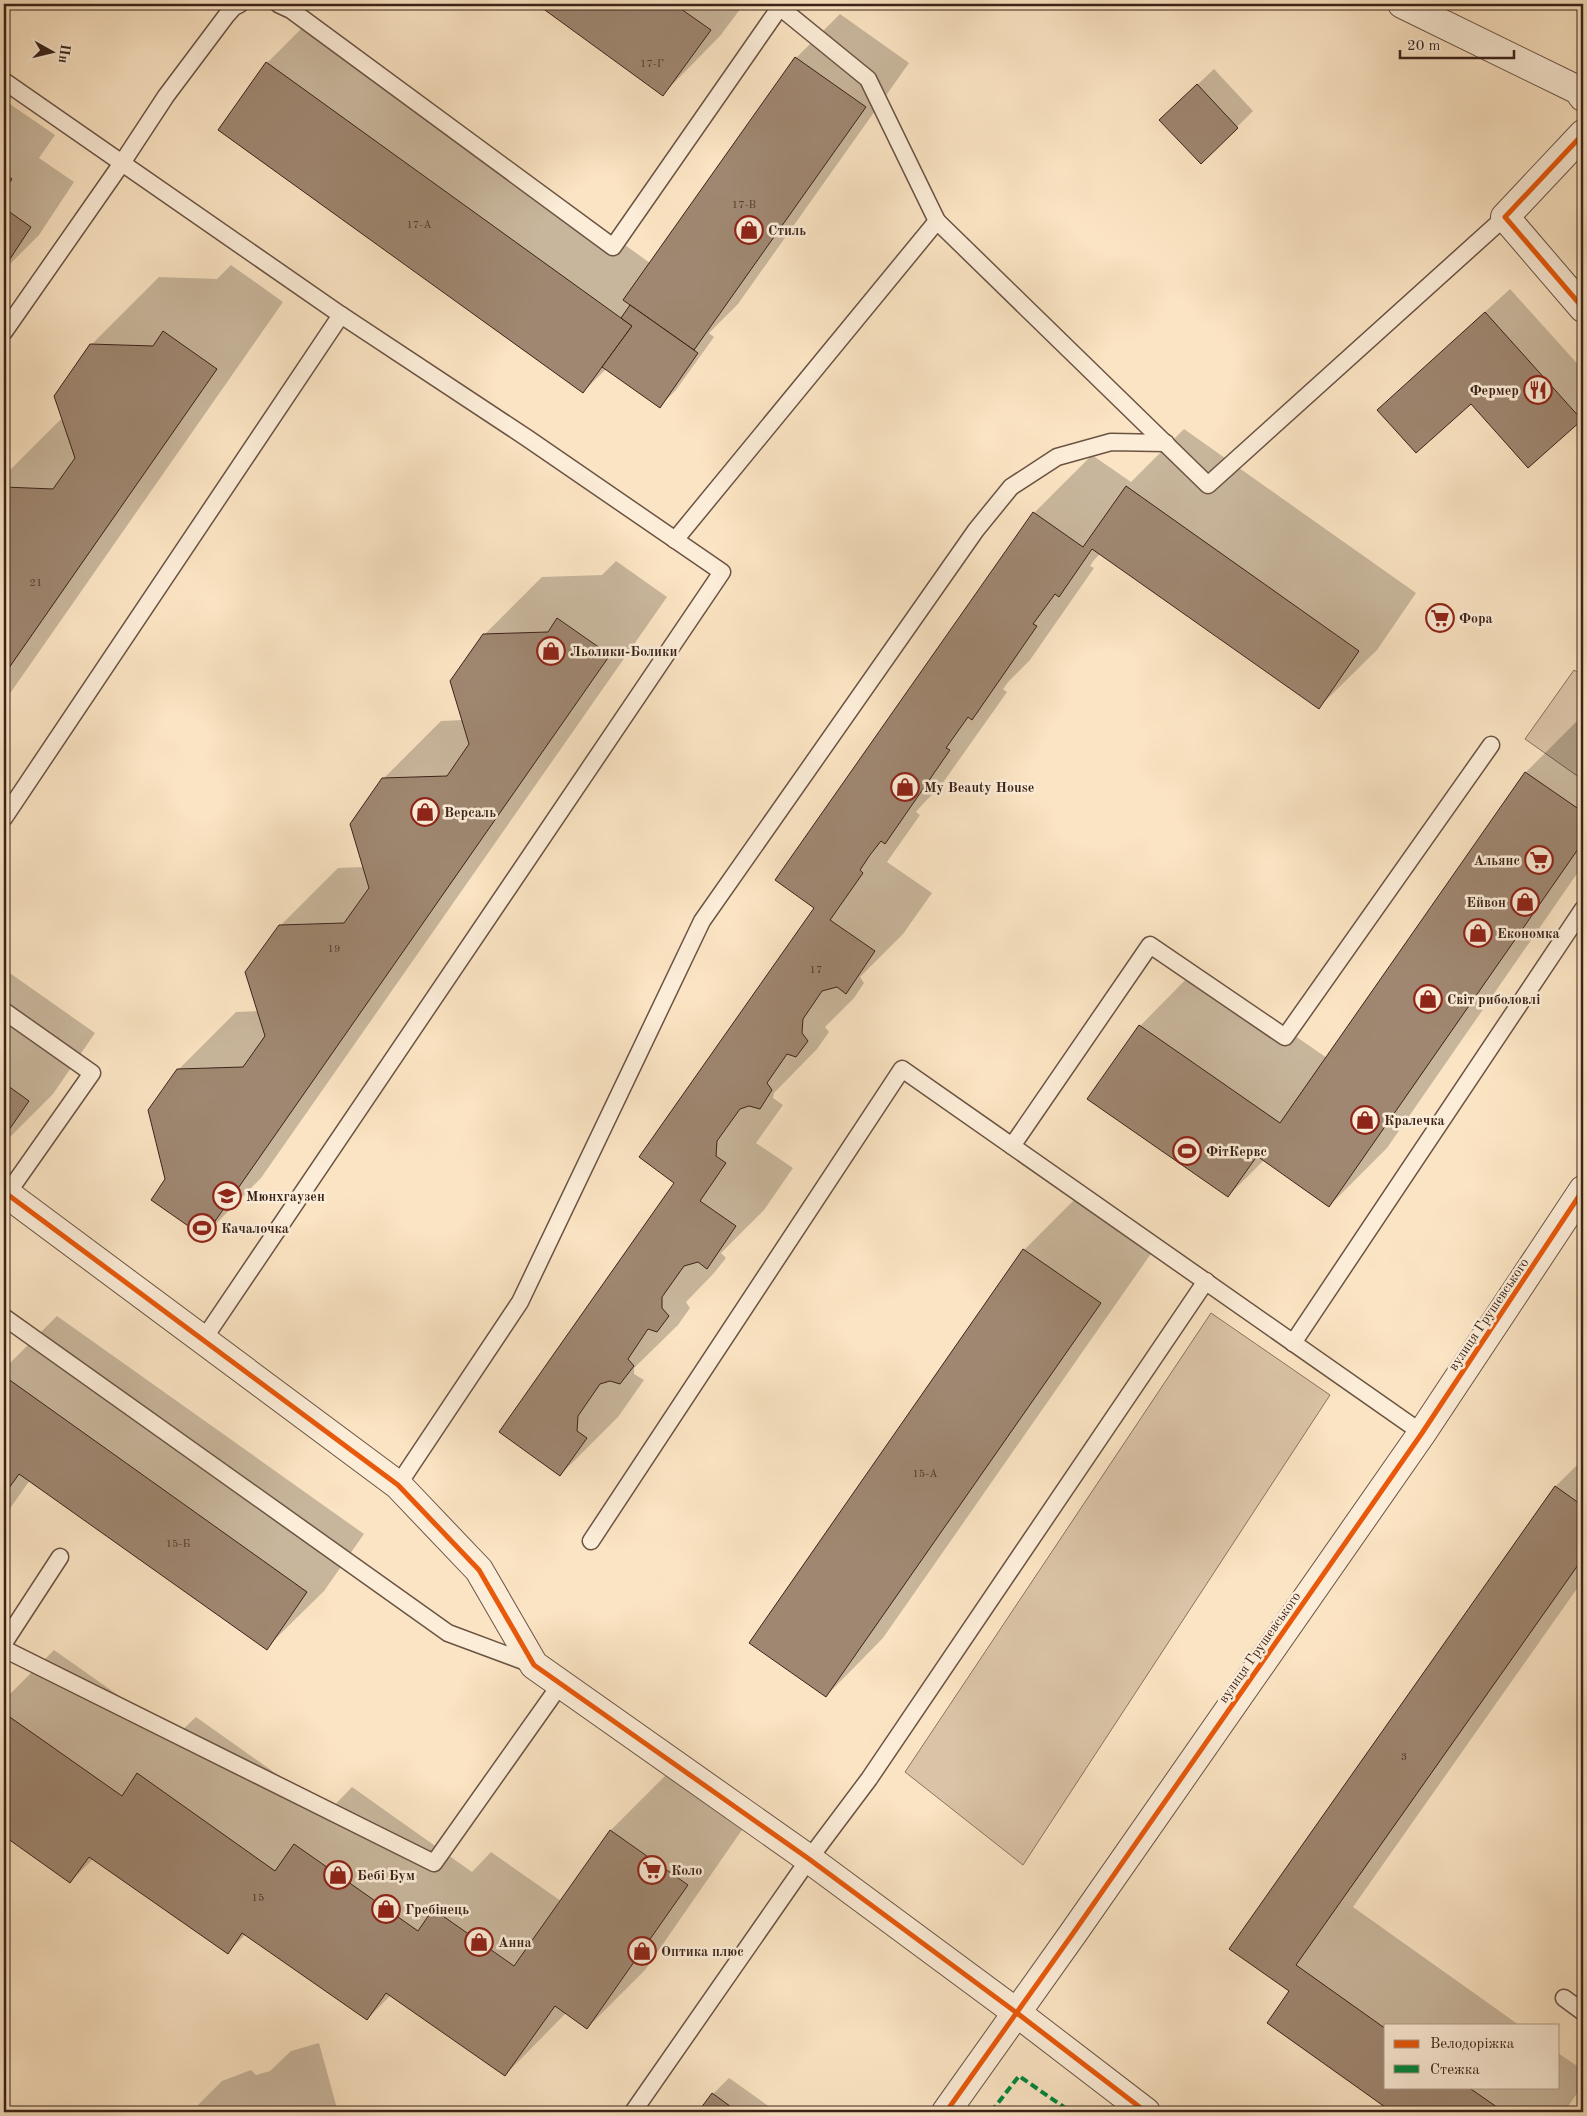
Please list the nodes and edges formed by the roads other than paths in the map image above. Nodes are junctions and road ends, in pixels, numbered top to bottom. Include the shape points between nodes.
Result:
1 (240, 4) edge
2 (278, 4) edge
3 (1402, 4) edge
4 (778, 5) edge
5 (4, 81) edge
6 (1583, 97) edge
7 (1583, 134) edge
8 (122, 163) junction
9 (1505, 217) junction
10 (937, 220) junction
11 (1583, 308) edge
12 (341, 315) junction
13 (4, 332) edge
14 (1166, 443) junction
15 (675, 540) junction
16 (1491, 745) dead end
17 (4, 818) edge
18 (1583, 909) edge
19 (4, 1011) edge
20 (1012, 1146) junction
21 (1583, 1190) edge
22 (5, 1196) edge
23 (1206, 1281) junction
24 (4, 1317) edge
25 (203, 1340) junction
26 (1293, 1343) junction
27 (1422, 1433) junction
28 (398, 1485) junction
29 (591, 1541) dead end
30 (60, 1557) dead end
31 (4, 1643) edge
32 (4, 1649) edge
33 (534, 1665) junction
34 (560, 1685) junction
35 (809, 1859) junction
36 (1564, 1998) dead end
37 (1583, 2012) edge
38 (1017, 2013) junction
39 (633, 2112) edge
40 (946, 2112) edge
41 (1146, 2112) edge

1 - 8 lane via 226,16
2 - 4 lane via 299,16 613,247
3 - 6 street via 1578,90
4 - 10 lane via 868,79
5 - 8 lane
7 - 9 street
8 - 12 lane
8 - 13 lane
9 - 11 street
9 - 14 lane via 1208,485
10 - 14 lane
10 - 15 lane
12 - 15 lane
12 - 17 lane
14 - 28 lane via 1110,442 1057,457 1011,488 976,530 702,921 520,1302
15 - 25 lane via 722,572
16 - 20 lane via 1285,1037 1150,945
18 - 26 lane
19 - 22 lane via 92,1073
20 - 23 lane
20 - 29 lane via 902,1069
21 - 27 street, вулиця Грушевського
22 - 25 street
23 - 26 lane
23 - 35 lane via 869,1779
24 - 33 lane via 448,1633
25 - 28 street
26 - 27 lane
27 - 38 street, вулиця Грушевського
28 - 33 street via 479,1570
30 - 31 lane
32 - 34 lane via 434,1863
33 - 34 street
34 - 35 street
35 - 38 street
35 - 39 lane
36 - 37 lane
38 - 40 street, вулиця Грушевського
38 - 41 street

